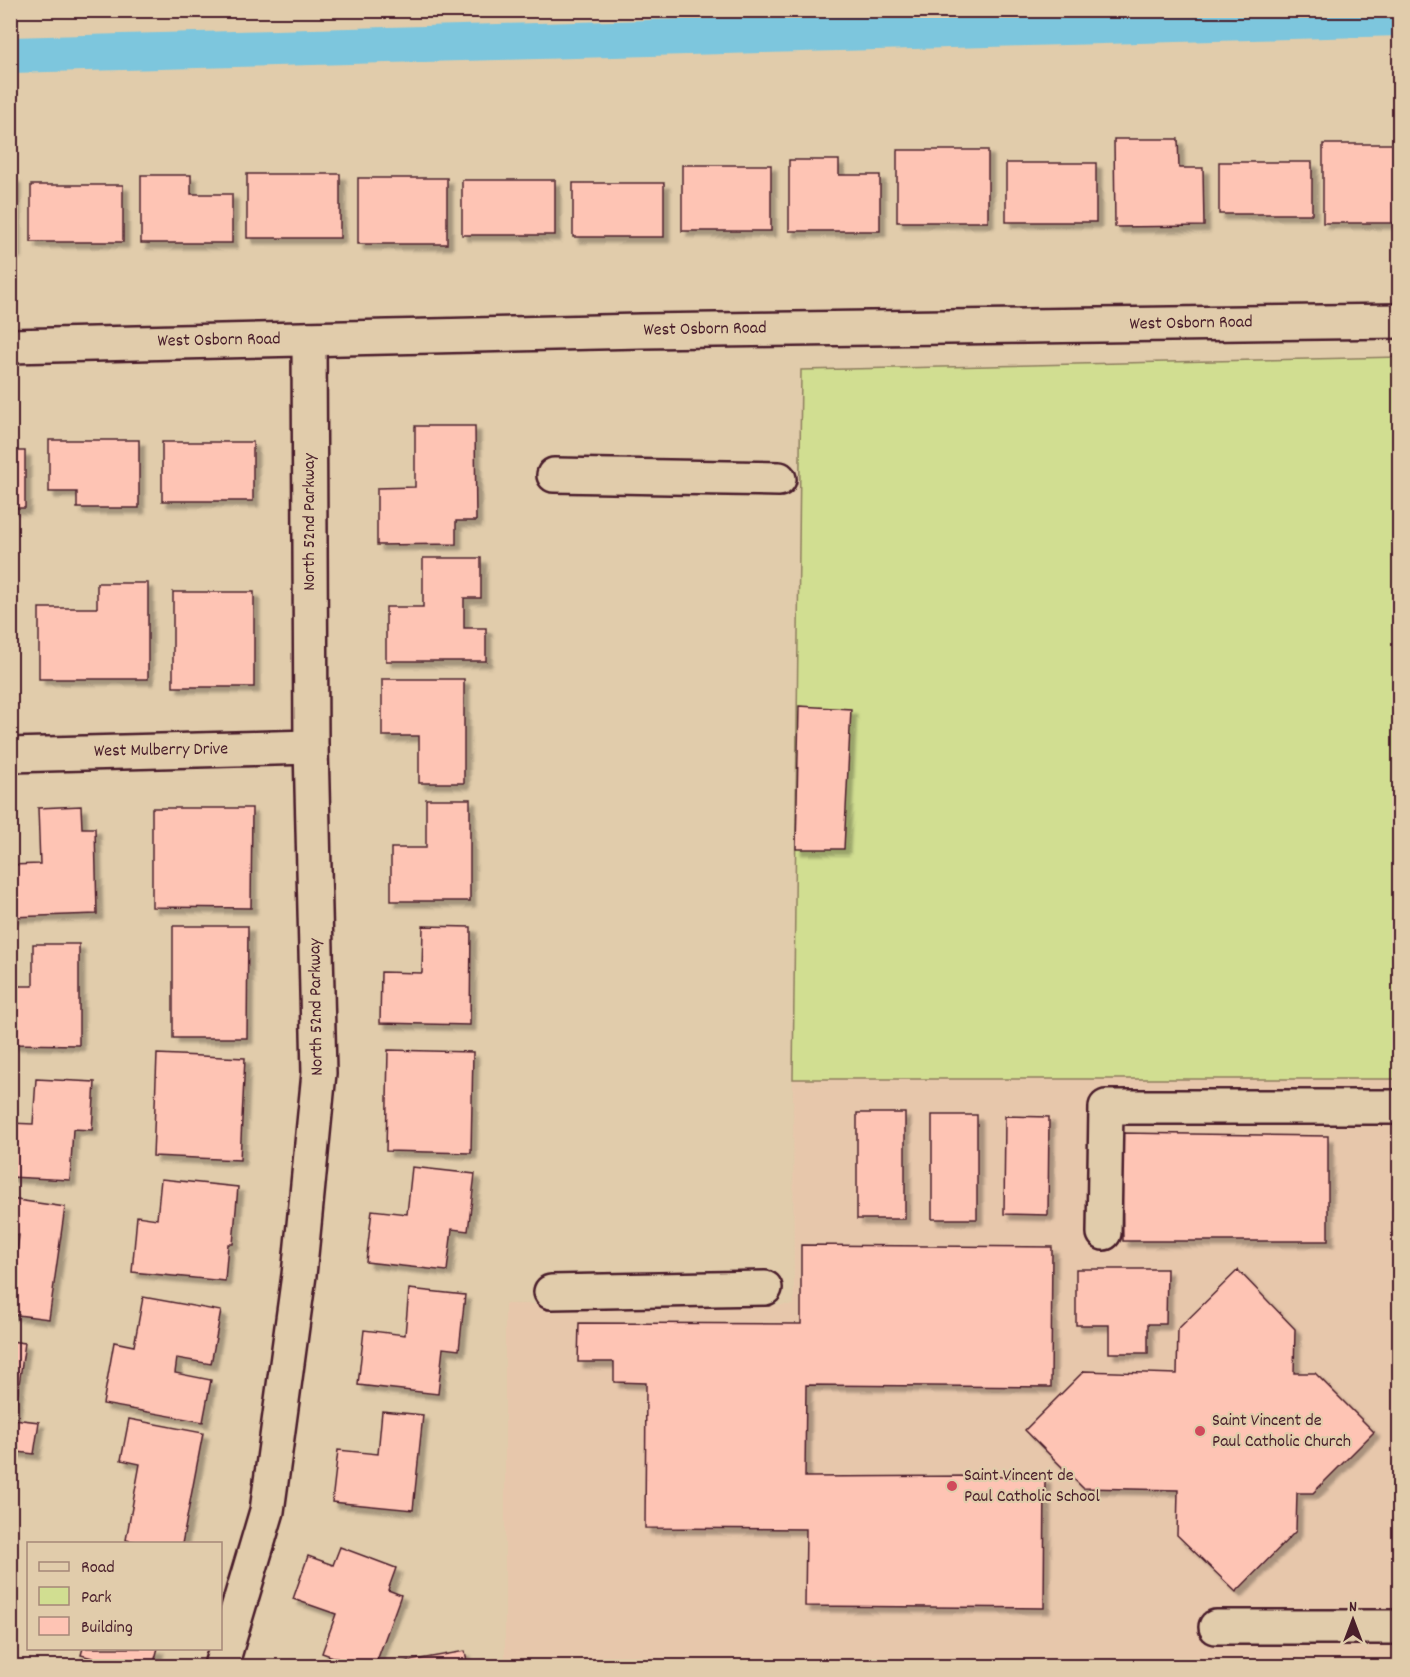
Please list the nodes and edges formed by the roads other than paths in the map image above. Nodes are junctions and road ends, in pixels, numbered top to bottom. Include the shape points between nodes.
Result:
1 (1400, 321) edge
2 (309, 339) junction
3 (10, 346) edge
4 (554, 475) dead end
5 (779, 479) dead end
6 (311, 747) junction
7 (10, 755) edge
8 (1400, 1107) edge
9 (1104, 1233) dead end
10 (765, 1288) dead end
11 (551, 1292) dead end
12 (1216, 1627) dead end
13 (1400, 1627) edge
14 (221, 1666) edge

1 - 2 street, West Osborn Road
2 - 3 street, West Osborn Road
2 - 6 street, North 52nd Parkway
4 - 5 street
6 - 7 street, West Mulberry Drive
6 - 14 street, North 52nd Parkway via 318,1085 299,1275 267,1511
8 - 9 street via 1106,1107
10 - 11 street
12 - 13 street

